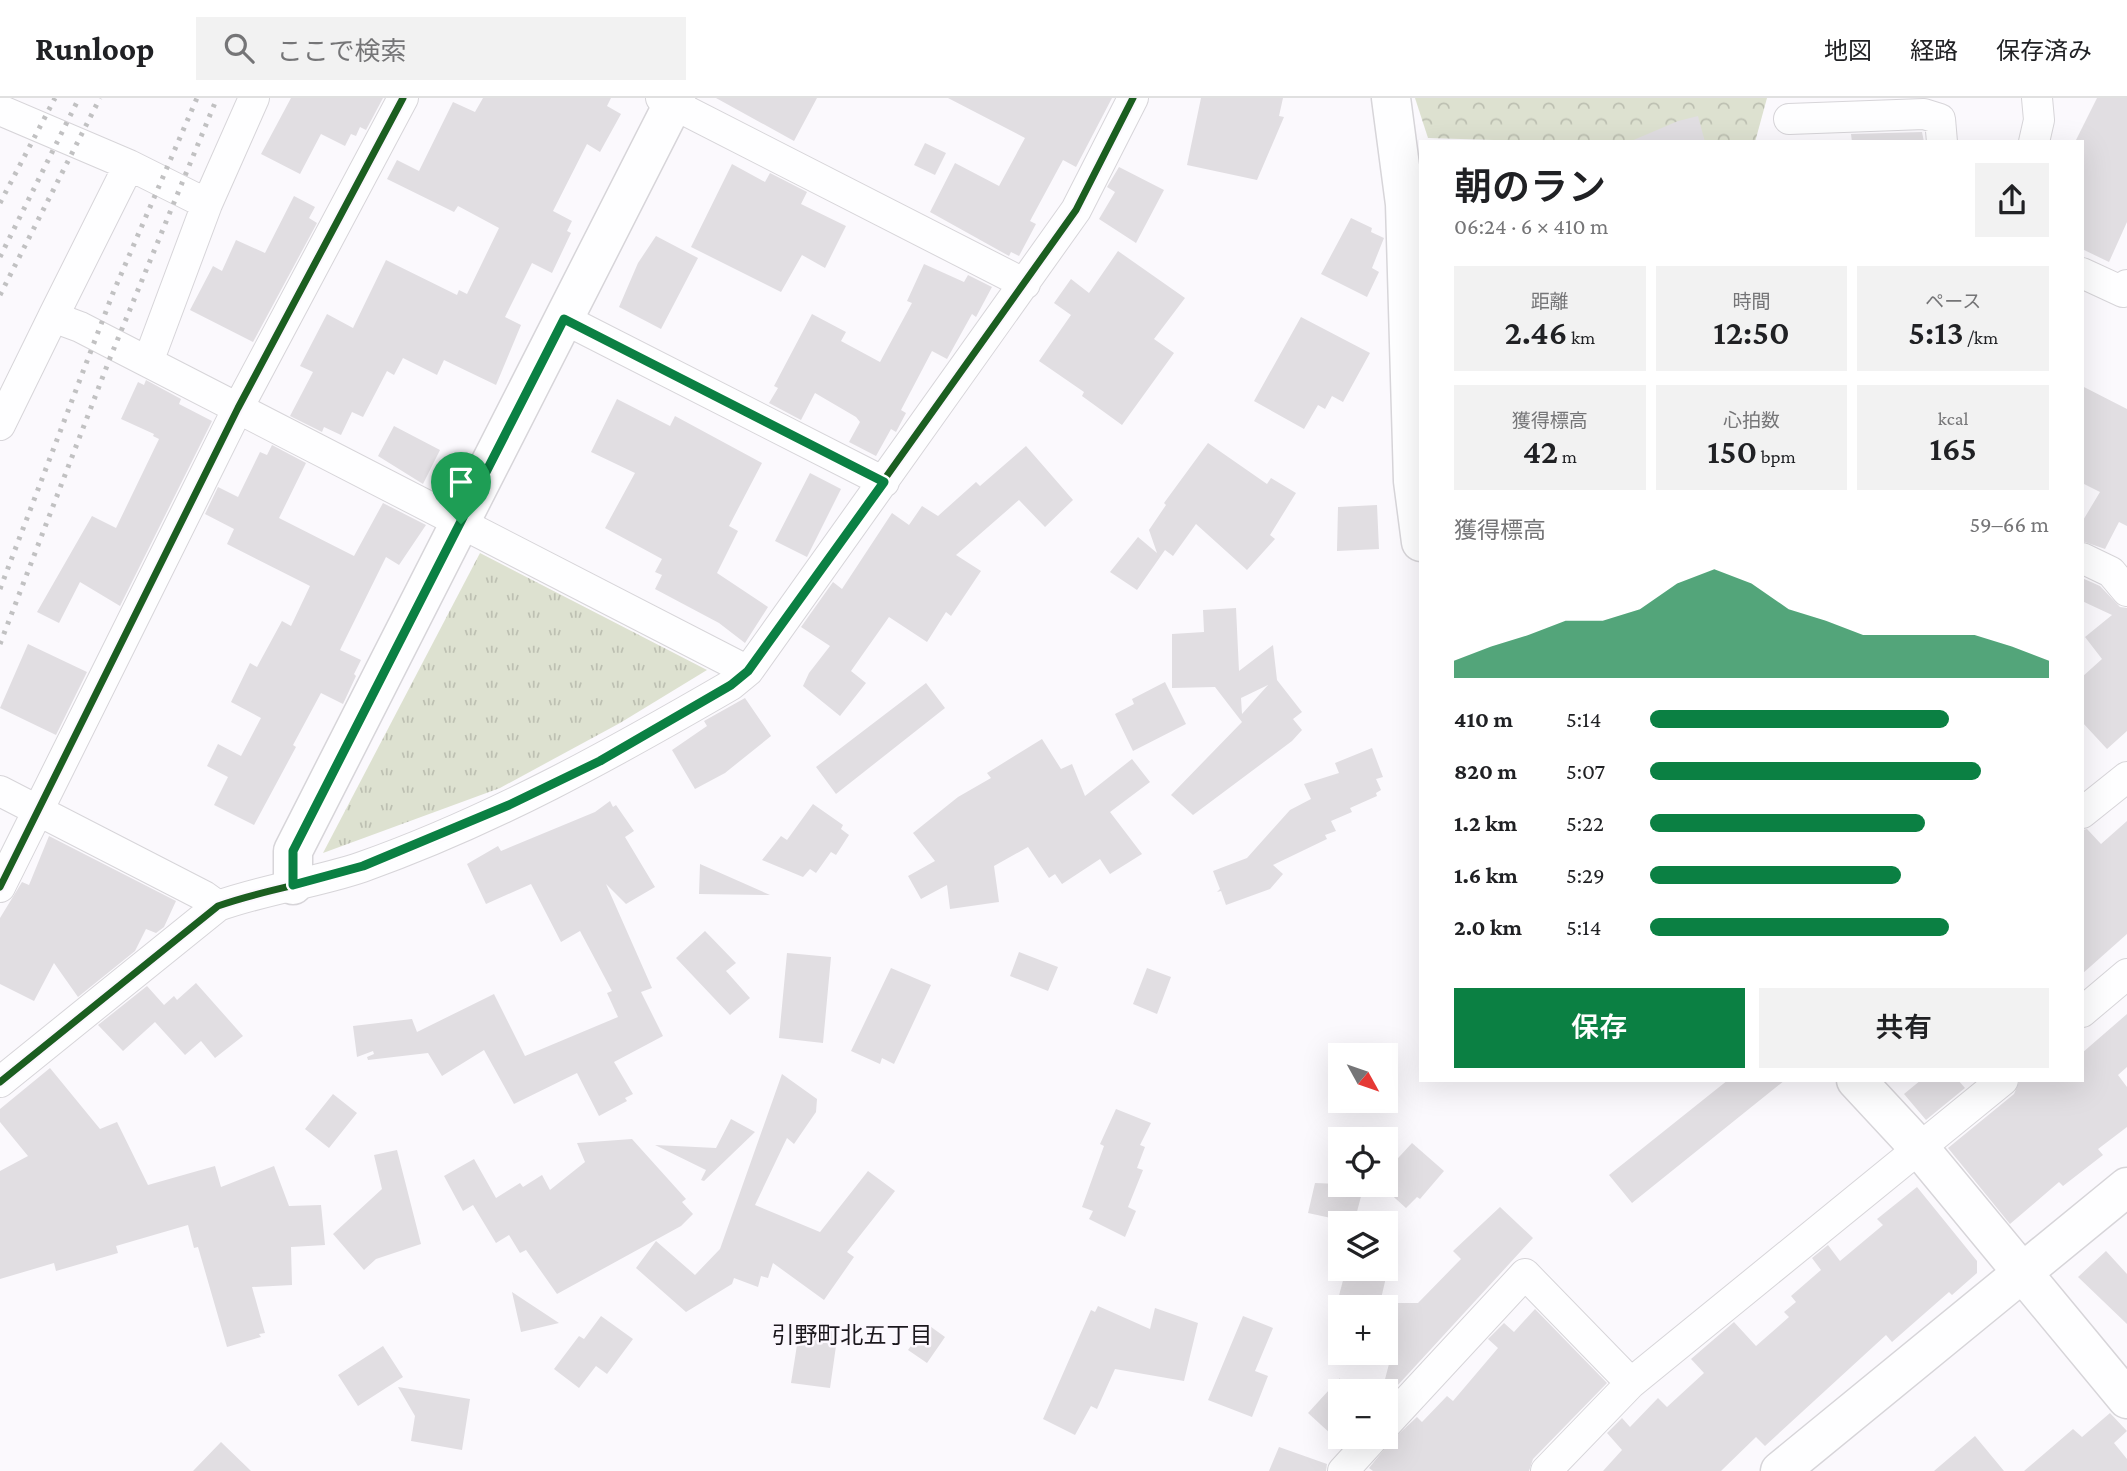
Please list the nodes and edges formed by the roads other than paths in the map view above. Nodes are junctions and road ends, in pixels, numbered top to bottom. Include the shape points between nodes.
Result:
1 (254, 98) edge
2 (403, 98) edge
3 (1133, 98) edge
4 (1391, 98) edge
5 (2037, 98) edge
6 (670, 100) edge
7 (0, 110) edge
8 (1789, 120) edge
9 (1942, 140) edge
10 (2034, 140) edge
11 (129, 165) junction
12 (206, 204) junction
13 (2084, 274) edge
14 (1025, 284) junction
15 (2127, 285) edge
16 (54, 317) junction
17 (564, 319) junction
18 (148, 362) junction
19 (238, 408) junction
20 (0, 425) edge
21 (1417, 481) edge
22 (884, 482) junction
23 (1419, 512) edge
24 (461, 524) junction
25 (2084, 559) edge
26 (2122, 574) edge
27 (748, 671) junction
28 (2127, 777) edge
29 (0, 790) edge
30 (38, 811) junction
31 (2084, 811) edge
32 (293, 885) junction
33 (0, 887) edge
34 (218, 906) junction
35 (2127, 974) edge
36 (2084, 1010) edge
37 (0, 1082) edge
38 (1858, 1082) edge
39 (2001, 1082) edge
40 (1921, 1150) junction
41 (2127, 1187) edge
42 (2023, 1273) junction
43 (1631, 1383) junction
44 (2127, 1399) edge
45 (1398, 1411) edge
46 (1363, 1449) edge
47 (1785, 1469) edge
48 (1343, 1471) edge
49 (1546, 1471) edge

1 - 12 street
2 - 19 street
3 - 14 street via 1076,209
4 - 21 street via 1405,204
5 - 10 street
6 - 14 street
6 - 17 street
7 - 11 street
8 - 9 street via 1924,114 1940,120
11 - 12 street
11 - 16 street
12 - 18 street
13 - 15 street via 2123,292
14 - 22 street
16 - 18 street
16 - 20 street
17 - 22 street
17 - 24 street
18 - 19 street
19 - 24 street
19 - 30 street
21 - 23 street
22 - 27 street
24 - 27 street
24 - 32 street via 293,851
25 - 26 street
27 - 32 street via 600,761 509,805 363,866
28 - 31 street
29 - 30 street
30 - 33 street
30 - 34 street
32 - 34 street
34 - 37 street
35 - 36 street
38 - 40 street
39 - 40 street
40 - 42 street
40 - 43 street
41 - 42 street
42 - 44 street
42 - 47 street
43 - 45 street via 1525,1274
43 - 49 street
46 - 48 street

